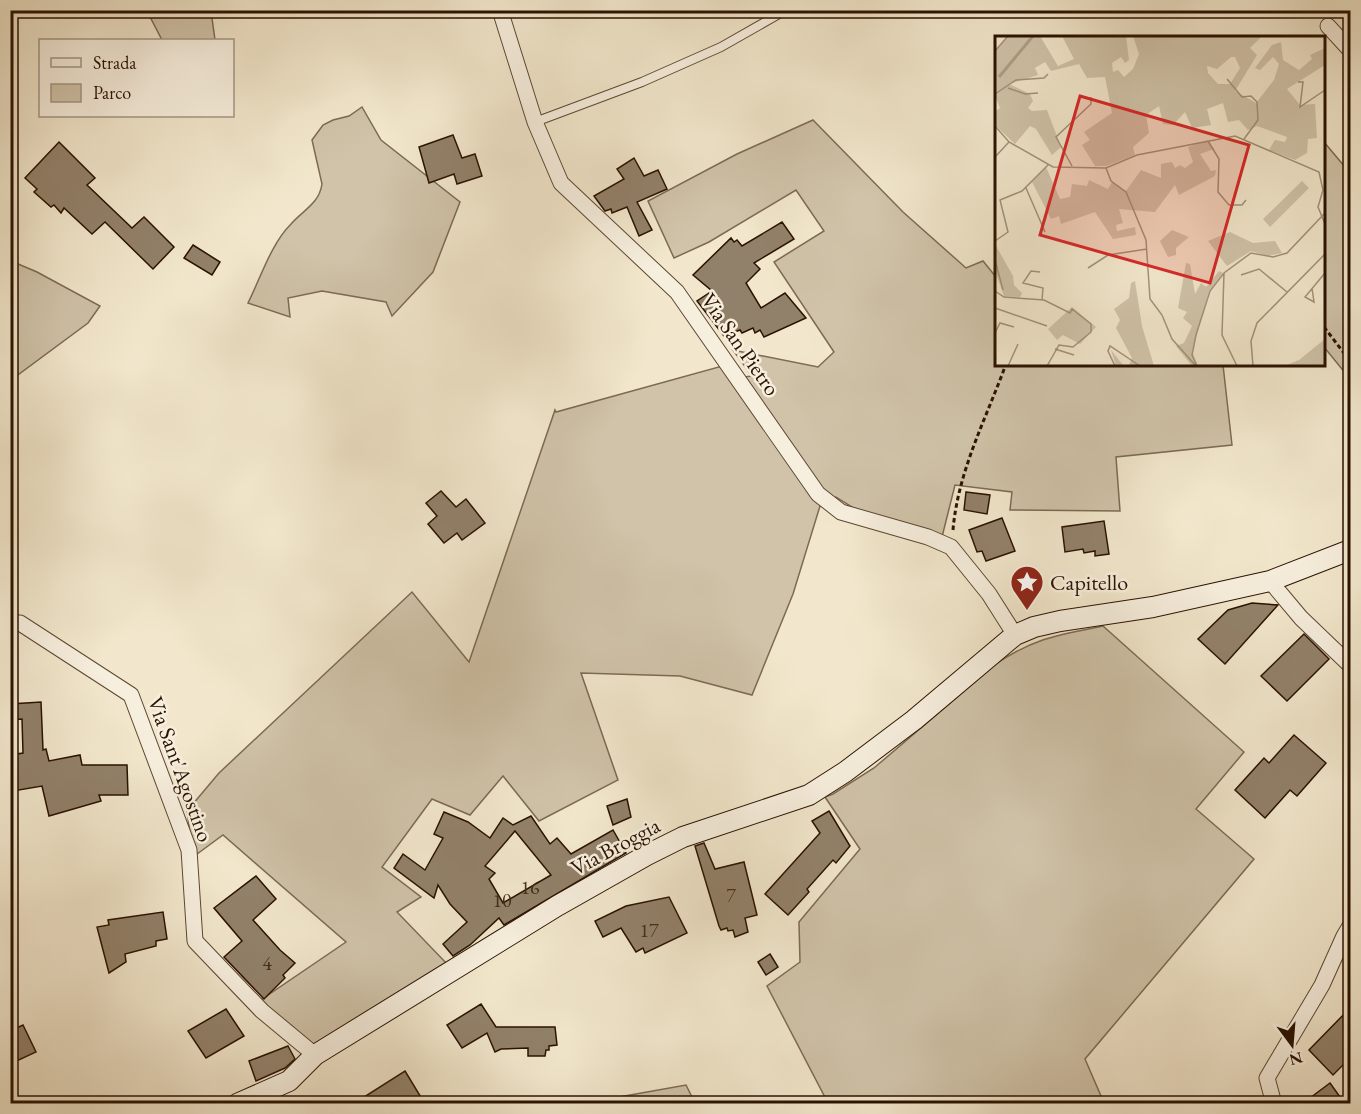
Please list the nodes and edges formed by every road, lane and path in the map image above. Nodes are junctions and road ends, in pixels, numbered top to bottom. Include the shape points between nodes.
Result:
1 (501, 10) edge
2 (786, 10) edge
3 (1328, 26) dead end
4 (1350, 50) edge
5 (535, 122) junction
6 (1325, 330) edge
7 (1350, 361) edge
8 (1005, 366) edge
9 (951, 547) junction
10 (1350, 550) edge
11 (1270, 581) junction
12 (10, 624) edge
13 (1015, 635) junction
14 (1350, 665) edge
15 (1350, 926) edge
16 (315, 1055) junction
17 (237, 1104) edge
18 (1274, 1104) edge

1 - 5 street, Via San Pietro
2 - 5 lane via 721,47 652,78
3 - 4 street
5 - 9 street, Via San Pietro via 561,183 677,292 818,494 841,512
6 - 7 path
8 - 9 path via 969,456 955,509
9 - 13 street, Via San Pietro via 989,594
10 - 11 street
11 - 13 street via 1153,607 1060,621
11 - 14 street via 1301,618
12 - 16 street, Via Sant'Agostino via 20,623 131,695 189,849 195,941 261,1011
13 - 16 street, Via Broggia via 914,720 809,795 683,837 647,855
15 - 18 street via 1322,985 1267,1078
16 - 17 street, Via Broggia via 289,1081

